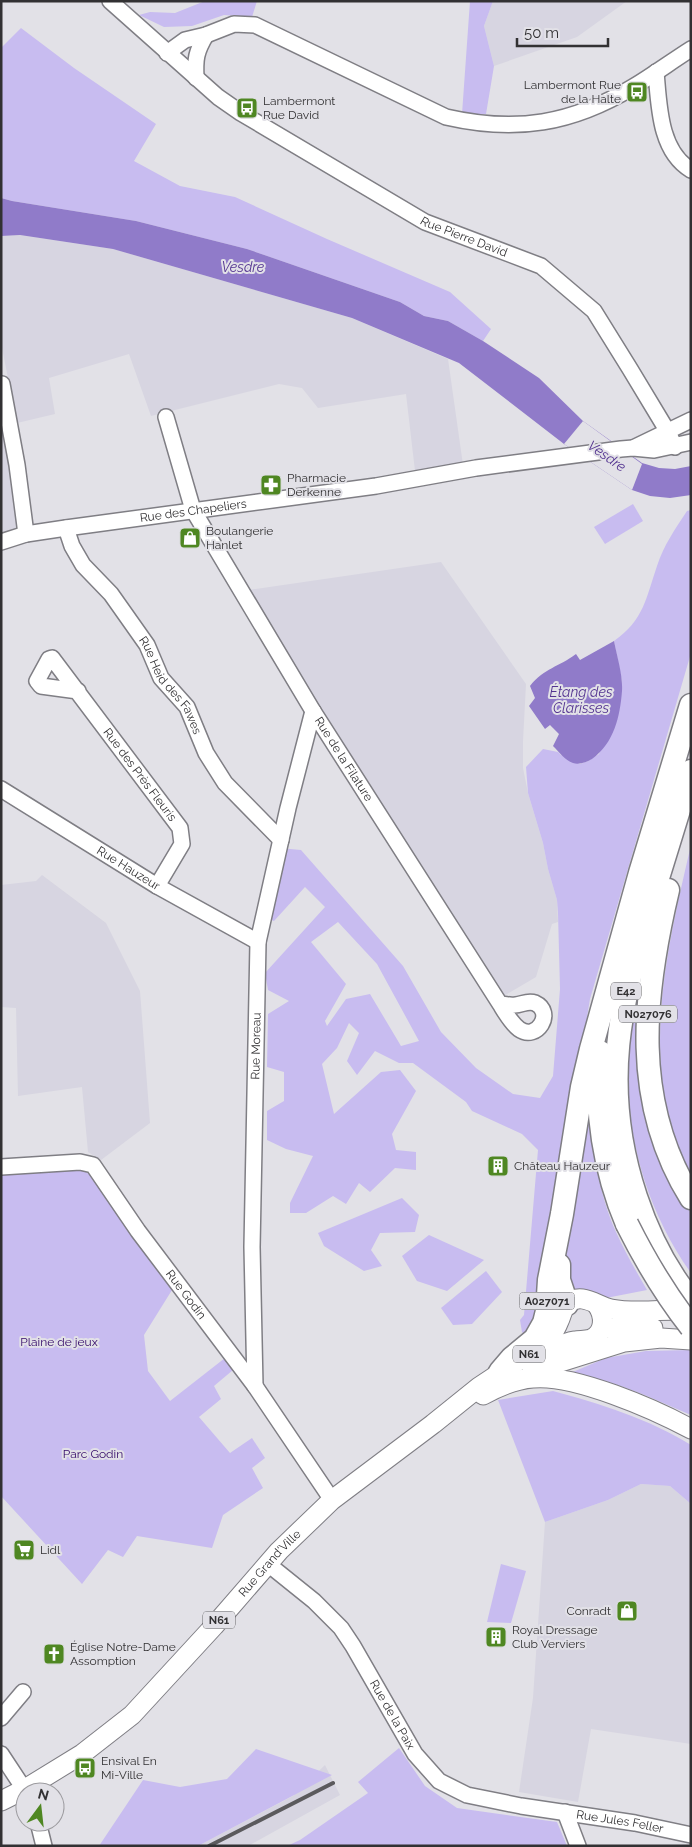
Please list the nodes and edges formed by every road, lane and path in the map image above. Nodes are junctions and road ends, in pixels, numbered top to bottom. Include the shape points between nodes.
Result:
1 (110, 1) edge
2 (206, 35) junction
3 (691, 48) edge
4 (167, 53) junction
5 (656, 72) junction
6 (196, 78) junction
7 (691, 170) edge
8 (2, 384) edge
9 (166, 417) dead end
10 (691, 420) edge
11 (668, 432) junction
12 (691, 442) edge
13 (675, 447) junction
14 (627, 448) junction
15 (193, 510) junction
16 (66, 528) junction
17 (26, 534) junction
18 (1, 542) edge
19 (78, 691) dead end
20 (691, 705) edge
21 (313, 711) junction
22 (691, 771) edge
23 (691, 784) edge
24 (1, 789) edge
25 (281, 840) junction
26 (157, 886) junction
27 (258, 942) junction
28 (500, 1004) dead end
29 (603, 1009) junction
30 (1, 1167) edge
31 (691, 1198) edge
32 (562, 1214) junction
33 (635, 1221) junction
34 (691, 1300) edge
35 (598, 1305) junction
36 (691, 1310) edge
37 (564, 1312) junction
38 (691, 1327) edge
39 (602, 1328) junction
40 (691, 1332) edge
41 (575, 1340) junction
42 (691, 1340) edge
43 (502, 1376) junction
44 (255, 1386) junction
45 (470, 1401) junction
46 (433, 1424) junction
47 (691, 1429) edge
48 (332, 1500) junction
49 (268, 1564) junction
50 (23, 1692) dead end
51 (1, 1718) edge
52 (1, 1754) edge
53 (20, 1782) edge
54 (40, 1782) edge
55 (15, 1795) edge
56 (1, 1801) edge
57 (550, 1810) joint
58 (565, 1812) junction
59 (40, 1832) edge
60 (691, 1835) edge
61 (44, 1846) edge
62 (578, 1846) edge

1 - 4 street, Rue Pierre David
2 - 4 street via 185,40
2 - 5 street via 234,24 255,25 430,109 473,123 529,125 563,118 595,106
2 - 6 street via 197,49
3 - 5 street
4 - 6 street, Rue Pierre David
5 - 7 street via 664,130 672,149
6 - 11 street, Rue Pierre David via 242,113 425,222 541,266 594,311
8 - 17 street
9 - 15 street, Rue de la Filature
10 - 11 street
11 - 13 street, Rue Pierre David
11 - 14 street
12 - 13 street
13 - 14 street via 654,450
14 - 15 street, Rue des Chapeliers
15 - 16 street, Rue des Chapeliers
15 - 21 street, Rue de la Filature
16 - 17 street, Rue des Chapeliers
16 - 25 street, Rue Heid des Fawes via 83,565 111,594 147,645 161,678 187,707 206,754 225,783
17 - 18 street, Rue des Chapeliers
19 - 26 street, Rue des Près Fleuris via 180,828 182,844
20 - 29 highway, E42 via 640,872
21 - 25 street, Rue Moreau
21 - 28 street, Rue de la Filature
22 - 33 highway, E42 via 628,978 617,1046 620,1136
23 - 31 highway, N027076 via 657,944 647,1044 656,1117 674,1168
24 - 26 street, Rue Hauzeur
25 - 27 street, Rue Moreau
26 - 27 street, Rue Hauzeur
27 - 44 street, Rue Moreau via 252,1247
29 - 32 highway via 582,1087
29 - 33 highway, E42 via 599,1059 603,1140 619,1205
30 - 44 street, Rue Godin via 80,1162 93,1165 138,1231
32 - 37 highway, A027071 via 558,1270
32 - 43 highway, A027071 via 544,1323 534,1339 512,1358
33 - 34 highway, E42
33 - 38 highway, E42, bridge via 648,1266
35 - 36 main road via 628,1311
35 - 37 main road via 579,1298
35 - 39 main road via 603,1316
37 - 41 main road via 562,1329
37 - 43 main road, Rue Grand'Ville / N61 via 548,1342
39 - 40 main road, Rue Grand'Ville / N61 via 659,1328
39 - 41 main road, Rue Grand'Ville / N61 via 590,1339
41 - 43 main road, Rue Grand'Ville / N61
42 - 43 main road via 661,1338 624,1342
43 - 45 main road, Rue Grand'Ville / N61
43 - 46 main road, Rue Grand'Ville / N61
44 - 48 street, Rue Godin
45 - 46 main road, Rue Grand'Ville / N61
45 - 47 main road via 516,1380 552,1378 625,1400
46 - 48 main road, Rue Grand'Ville / N61
48 - 49 main road, Rue Grand'Ville / N61
49 - 54 main road, Rue Grand'Ville / N61 via 132,1714 82,1754
49 - 57 street, Rue de la Paix via 314,1601 341,1628 414,1754 439,1781 467,1795
50 - 51 street
52 - 53 street
55 - 56 main road, N61
57 - 58 street, Rue Jules Feller
58 - 60 street, Rue Jules Feller
58 - 62 street
59 - 61 street

